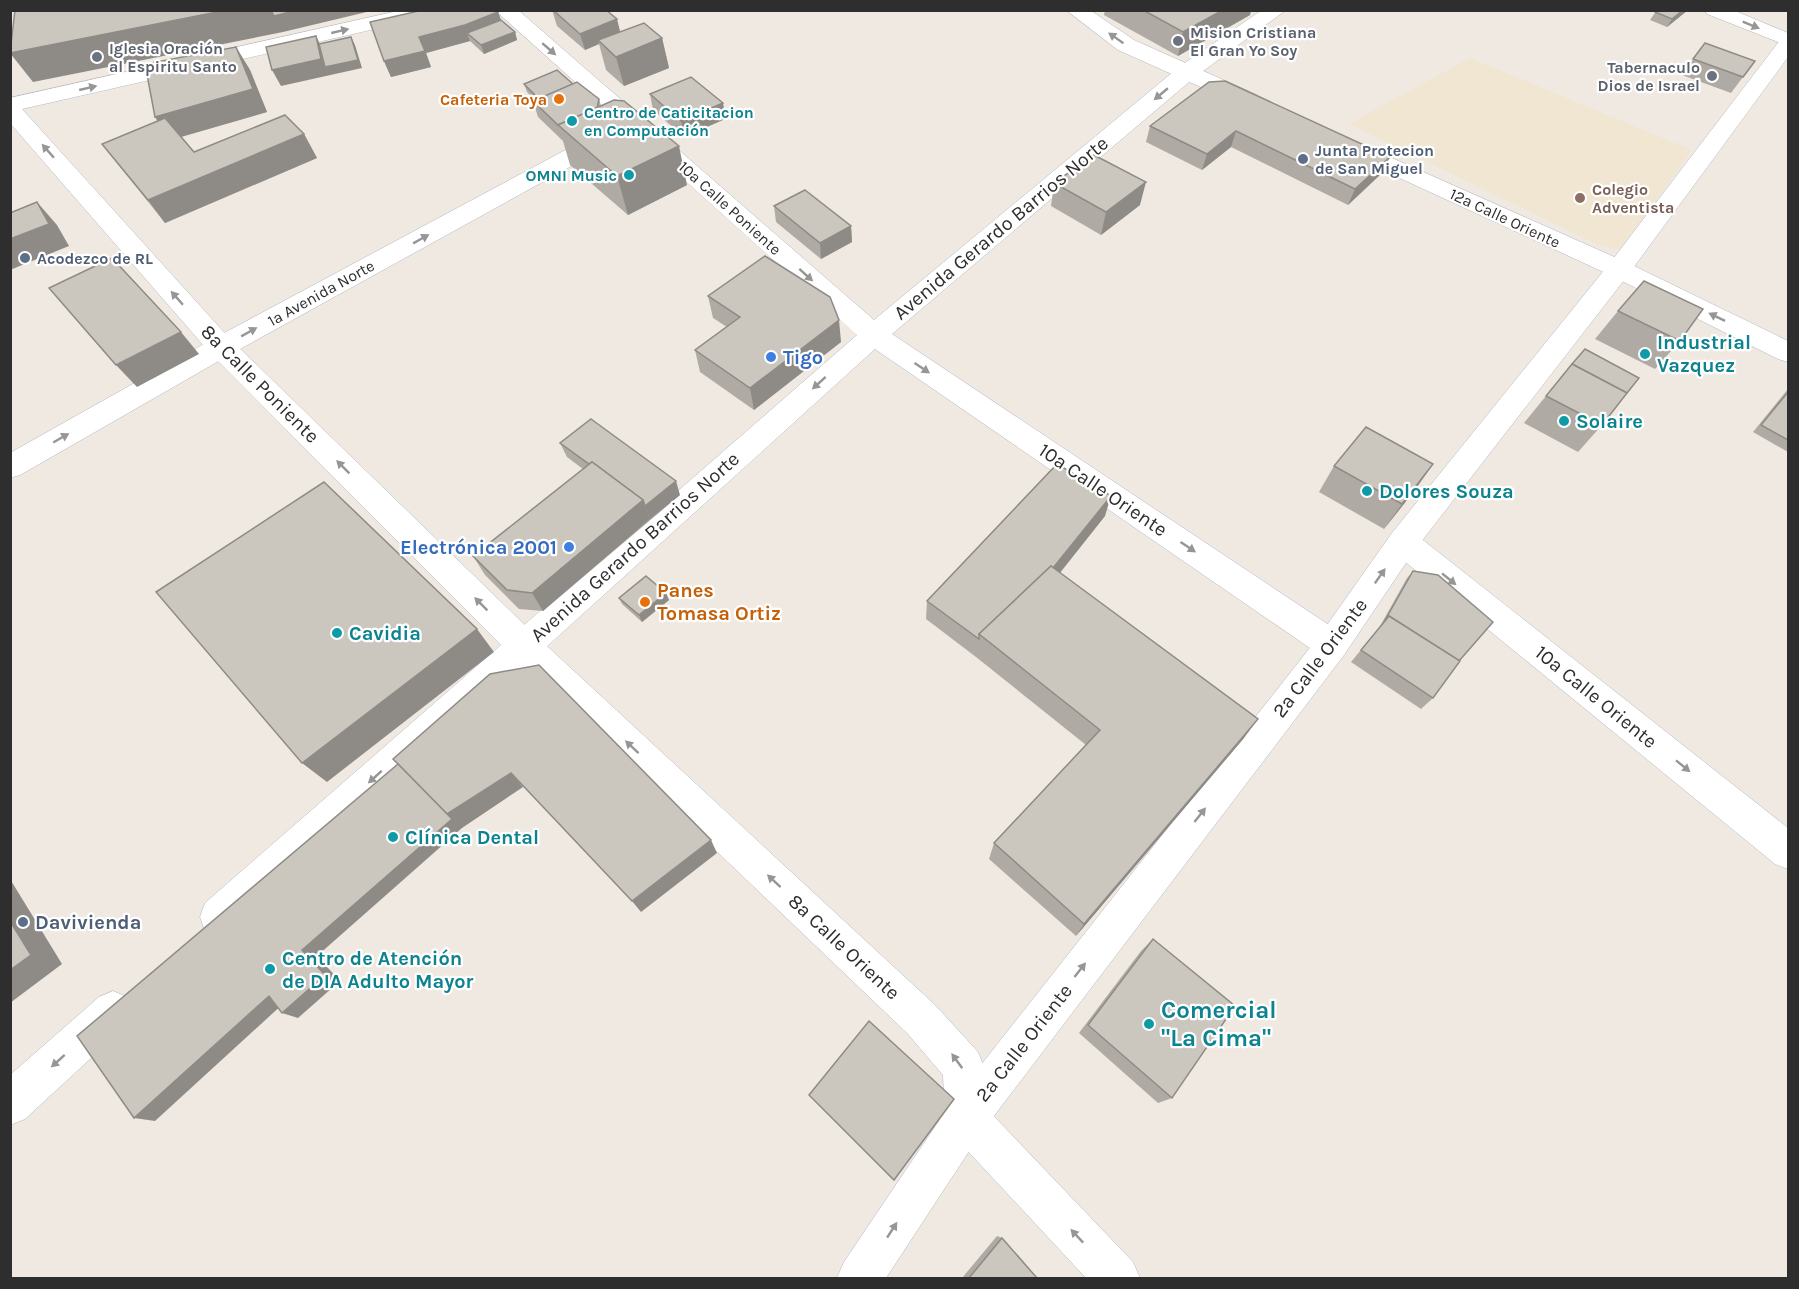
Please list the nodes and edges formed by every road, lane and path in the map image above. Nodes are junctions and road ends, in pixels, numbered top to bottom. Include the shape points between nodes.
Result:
1 (432, 10) edge
2 (505, 10) edge
3 (1076, 10) edge
4 (1276, 10) edge
5 (1714, 10) edge
6 (1788, 42) edge
7 (1187, 72) junction
8 (10, 107) edge
9 (1274, 111) edge
10 (634, 122) junction
11 (1328, 136) edge
12 (1619, 270) junction
13 (873, 335) junction
14 (221, 347) junction
15 (1788, 352) edge
16 (10, 467) edge
17 (1403, 542) junction
18 (523, 645) junction
19 (1332, 645) junction
20 (1788, 851) edge
21 (196, 938) edge
22 (134, 993) edge
23 (10, 1104) edge
24 (966, 1118) junction
25 (860, 1278) edge
26 (1117, 1278) edge

8 -> 1 street
2 -> 10 street, 10a Calle Poniente
7 -> 3 street via 1126,45
4 - 7 street, Avenida Gerardo Barrios Norte
5 -> 6 street
6 - 12 street, 2a Calle Oriente
7 - 9 street
7 -> 13 street, Avenida Gerardo Barrios Norte
14 -> 8 street, 8a Calle Poniente
10 -> 13 street, 10a Calle Poniente
14 -> 10 street, 1a Avenida Norte
11 - 12 street, 12a Calle Oriente
15 -> 12 street, 12a Calle Oriente
12 - 17 street, 2a Calle Oriente
13 -> 18 street, Avenida Gerardo Barrios Norte
13 -> 19 street, 10a Calle Oriente
16 -> 14 street, 1a Avenida Norte
18 -> 14 street, 8a Calle Poniente
19 -> 17 street, 2a Calle Oriente
17 -> 20 street, 10a Calle Oriente
18 -> 21 street, Avenida Gerardo Barrios Norte
24 -> 18 street, 8a Calle Oriente via 963,1067 921,1019
24 -> 19 street, 2a Calle Oriente
22 -> 23 street
25 -> 24 street, 2a Calle Oriente
26 -> 24 street

